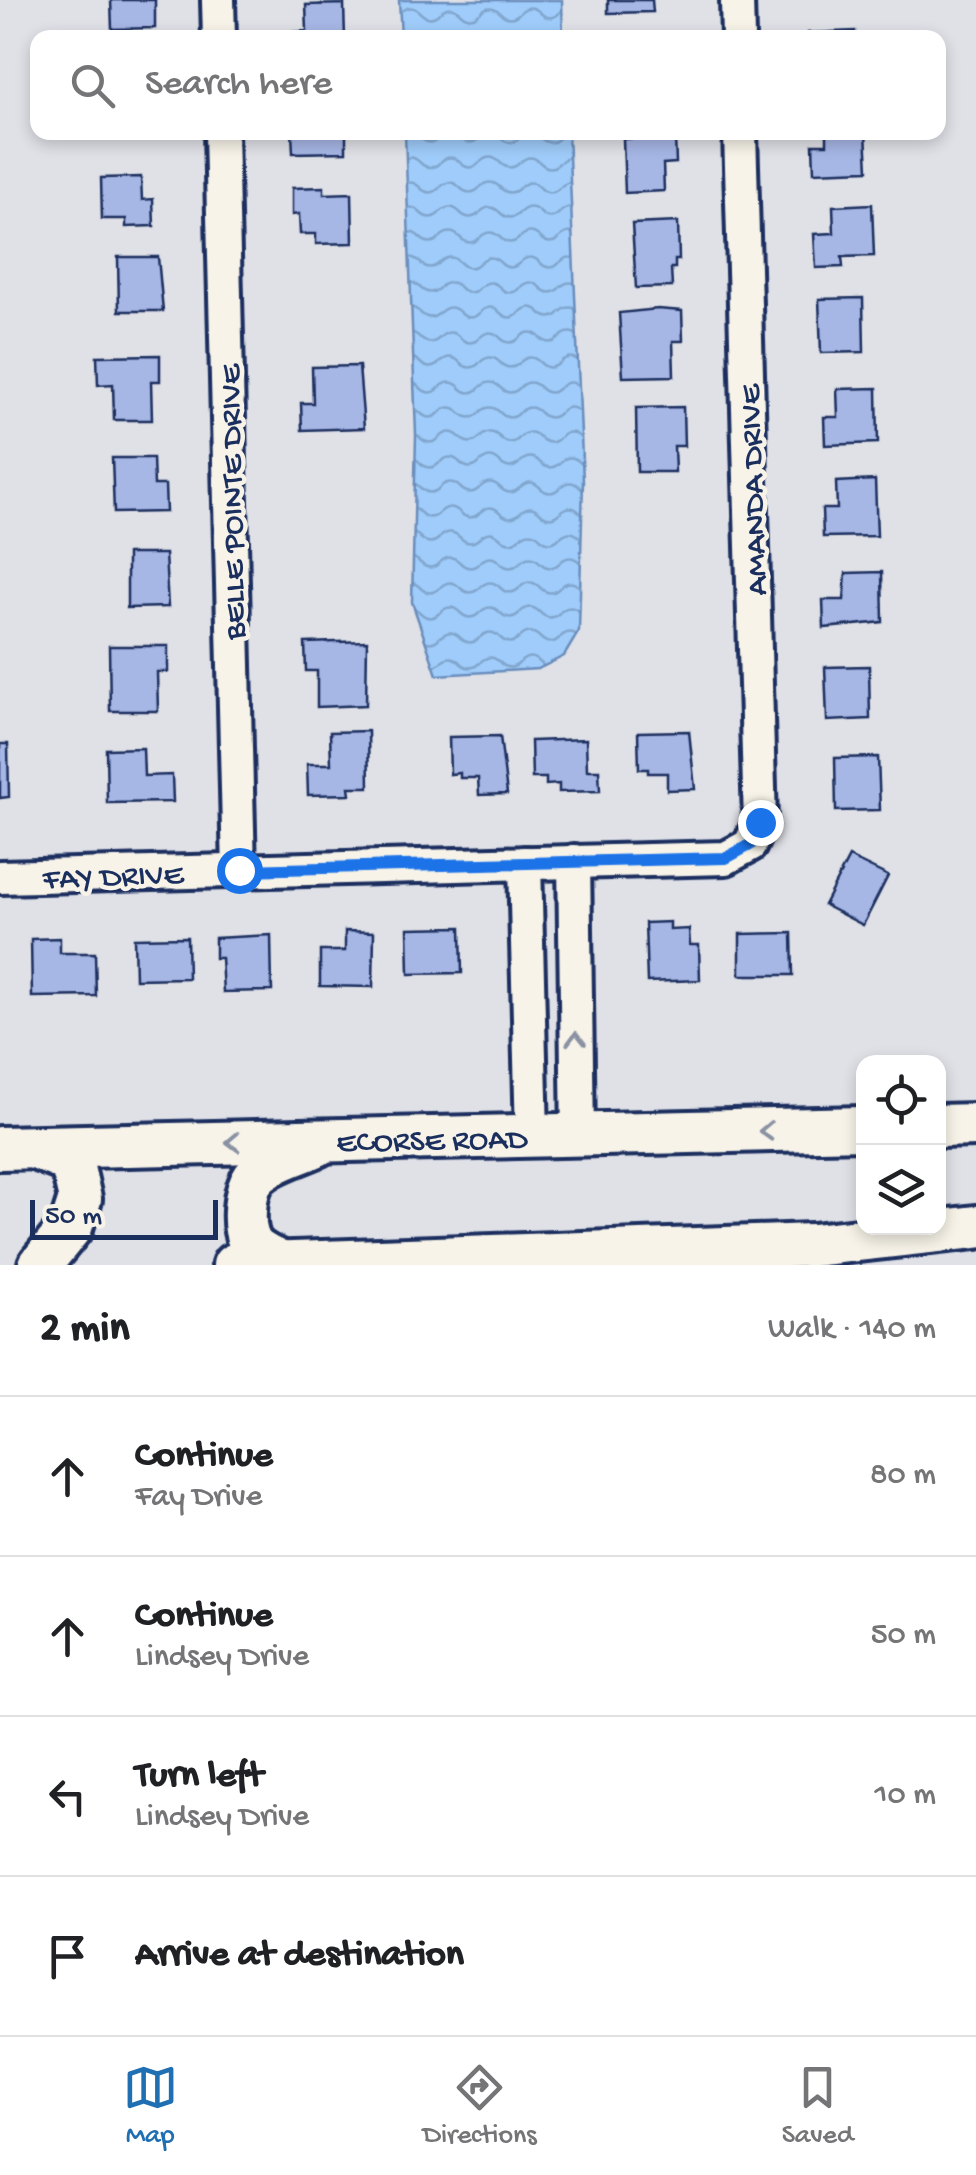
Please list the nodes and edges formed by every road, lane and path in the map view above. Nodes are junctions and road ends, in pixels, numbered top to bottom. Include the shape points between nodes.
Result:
1 (218, 0) edge
2 (737, 0) edge
3 (219, 30) edge
4 (738, 30) edge
5 (221, 140) edge
6 (740, 140) edge
7 (750, 845) joint
8 (574, 861) junction
9 (525, 862) junction
10 (239, 870) junction
11 (0, 877) edge
12 (976, 1125) edge
13 (946, 1126) edge
14 (856, 1128) edge
15 (532, 1136) junction
16 (578, 1137) junction
17 (330, 1138) junction
18 (17, 1148) edge
19 (976, 1227) edge
20 (280, 1263) edge
21 (40, 1265) edge
22 (234, 1265) edge

1 - 3 street
2 - 4 street
5 - 10 street, BELLE POINTE DRIVE
6 - 7 street, AMANDA DRIVE via 760,822
7 - 8 street, FAY DRIVE via 726,858
8 - 9 street, FAY DRIVE
16 -> 8 street
9 - 10 street, FAY DRIVE
9 - 15 street
10 - 11 street, FAY DRIVE
12 - 13 main road
14 -> 16 main road, ECORSE ROAD
15 - 16 main road, ECORSE ROAD
15 - 17 main road, ECORSE ROAD
17 -> 18 main road, ECORSE ROAD
17 - 20 main road via 266,1169 249,1188 248,1238
18 - 21 main road via 63,1158 73,1168 80,1199 71,1227
19 - 20 main road via 813,1245
20 - 22 main road

